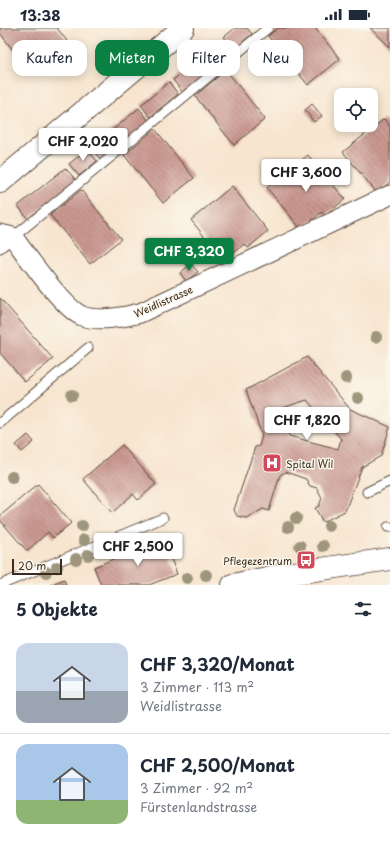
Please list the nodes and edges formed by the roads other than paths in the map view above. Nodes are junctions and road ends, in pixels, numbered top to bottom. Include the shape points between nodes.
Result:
1 (183, 28) edge
2 (268, 28) edge
3 (0, 182) edge
4 (390, 195) edge
5 (4, 240) edge
6 (88, 348) dead end
7 (0, 423) edge
8 (390, 481) edge
9 (367, 492) dead end
10 (163, 518) dead end
11 (390, 559) edge
12 (288, 580) edge
13 (0, 584) edge
14 (234, 585) edge

1 - 3 main road
2 - 5 lane
4 - 5 street, Weidlistrasse via 140,313 117,318 83,316 70,308
6 - 7 lane
8 - 9 lane
10 - 13 lane
11 - 12 main road
12 - 14 main road

